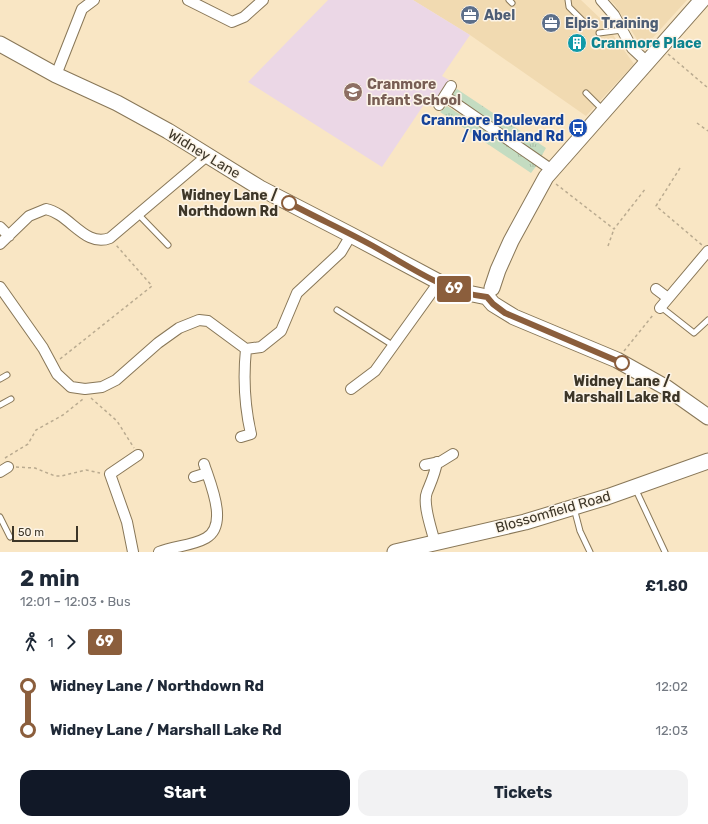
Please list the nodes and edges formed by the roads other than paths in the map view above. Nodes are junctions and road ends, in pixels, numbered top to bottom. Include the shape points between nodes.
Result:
1 (94, 0) edge
2 (188, 0) edge
3 (263, 0) edge
4 (568, 0) edge
5 (601, 0) edge
6 (702, 0) edge
7 (586, 23) dead end
8 (622, 30) junction
9 (599, 33) dead end
10 (0, 44) edge
11 (647, 62) junction
12 (56, 75) junction
13 (451, 86) dead end
14 (586, 93) dead end
15 (445, 96) junction
16 (439, 105) dead end
17 (604, 111) junction
18 (208, 155) junction
19 (549, 173) junction
20 (138, 214) junction
21 (0, 227) edge
22 (352, 235) junction
23 (9, 236) junction
24 (0, 244) edge
25 (168, 245) dead end
26 (705, 248) edge
27 (444, 284) junction
28 (0, 287) edge
29 (656, 289) dead end
30 (486, 290) junction
31 (668, 298) junction
32 (660, 308) joint
33 (337, 310) dead end
34 (708, 320) edge
35 (395, 346) junction
36 (246, 349) junction
37 (7, 375) dead end
38 (0, 378) edge
39 (351, 389) dead end
40 (11, 399) dead end
41 (0, 405) edge
42 (708, 416) edge
43 (241, 437) dead end
44 (453, 454) dead end
45 (138, 455) road end
46 (708, 456) edge
47 (708, 461) edge
48 (437, 462) junction
49 (425, 465) dead end
50 (687, 470) junction
51 (194, 477) dead end
52 (635, 487) junction
53 (574, 507) junction
54 (0, 517) edge
55 (10, 537) dead end
56 (435, 543) junction
57 (133, 552) edge
58 (159, 552) edge
59 (395, 552) edge
60 (590, 552) edge
61 (665, 552) edge

1 - 12 street via 82,9
2 - 3 street via 232,22 244,17
4 - 7 lane via 569,7
5 - 8 street via 614,14
6 - 11 street
8 - 9 lane
8 - 11 street via 632,48
10 - 12 street, Widney Lane
11 - 17 street
12 - 18 street, Widney Lane via 117,103
13 - 15 street
14 - 17 lane
15 - 16 street
15 - 19 street
17 - 19 street
18 - 20 street
18 - 22 street, Widney Lane via 260,188
19 - 30 street
20 - 23 street via 110,238 95,240 61,215 46,209 29,216
20 - 25 lane
21 - 23 street
22 - 27 street, Widney Lane
22 - 36 street via 341,252 297,293 281,331 261,347
23 - 24 street
26 - 31 street
27 - 30 street, Widney Lane via 458,291
27 - 35 street
28 - 36 street via 43,348 57,374 71,387 102,387 116,380 163,339 179,328 199,320 208,321
29 - 31 street
30 - 42 street via 493,304 505,313 617,360 668,388
31 - 32 street
32 - 34 lane via 694,333
33 - 35 lane
35 - 39 street via 375,371
36 - 43 street via 243,378 251,434
37 - 38 lane
40 - 41 lane
44 - 48 street
45 - 57 street via 110,474 127,522
46 - 50 street
47 - 50 street, Blossomfield Road
48 - 49 street
48 - 56 street via 435,476 425,503
50 - 52 street, Blossomfield Road
51 - 58 street via 206,468 218,511 217,524 206,538
52 - 53 street, Blossomfield Road
52 - 61 lane
53 - 56 street, Blossomfield Road via 525,522
53 - 60 lane via 580,531
54 - 55 lane
56 - 59 street, Blossomfield Road

